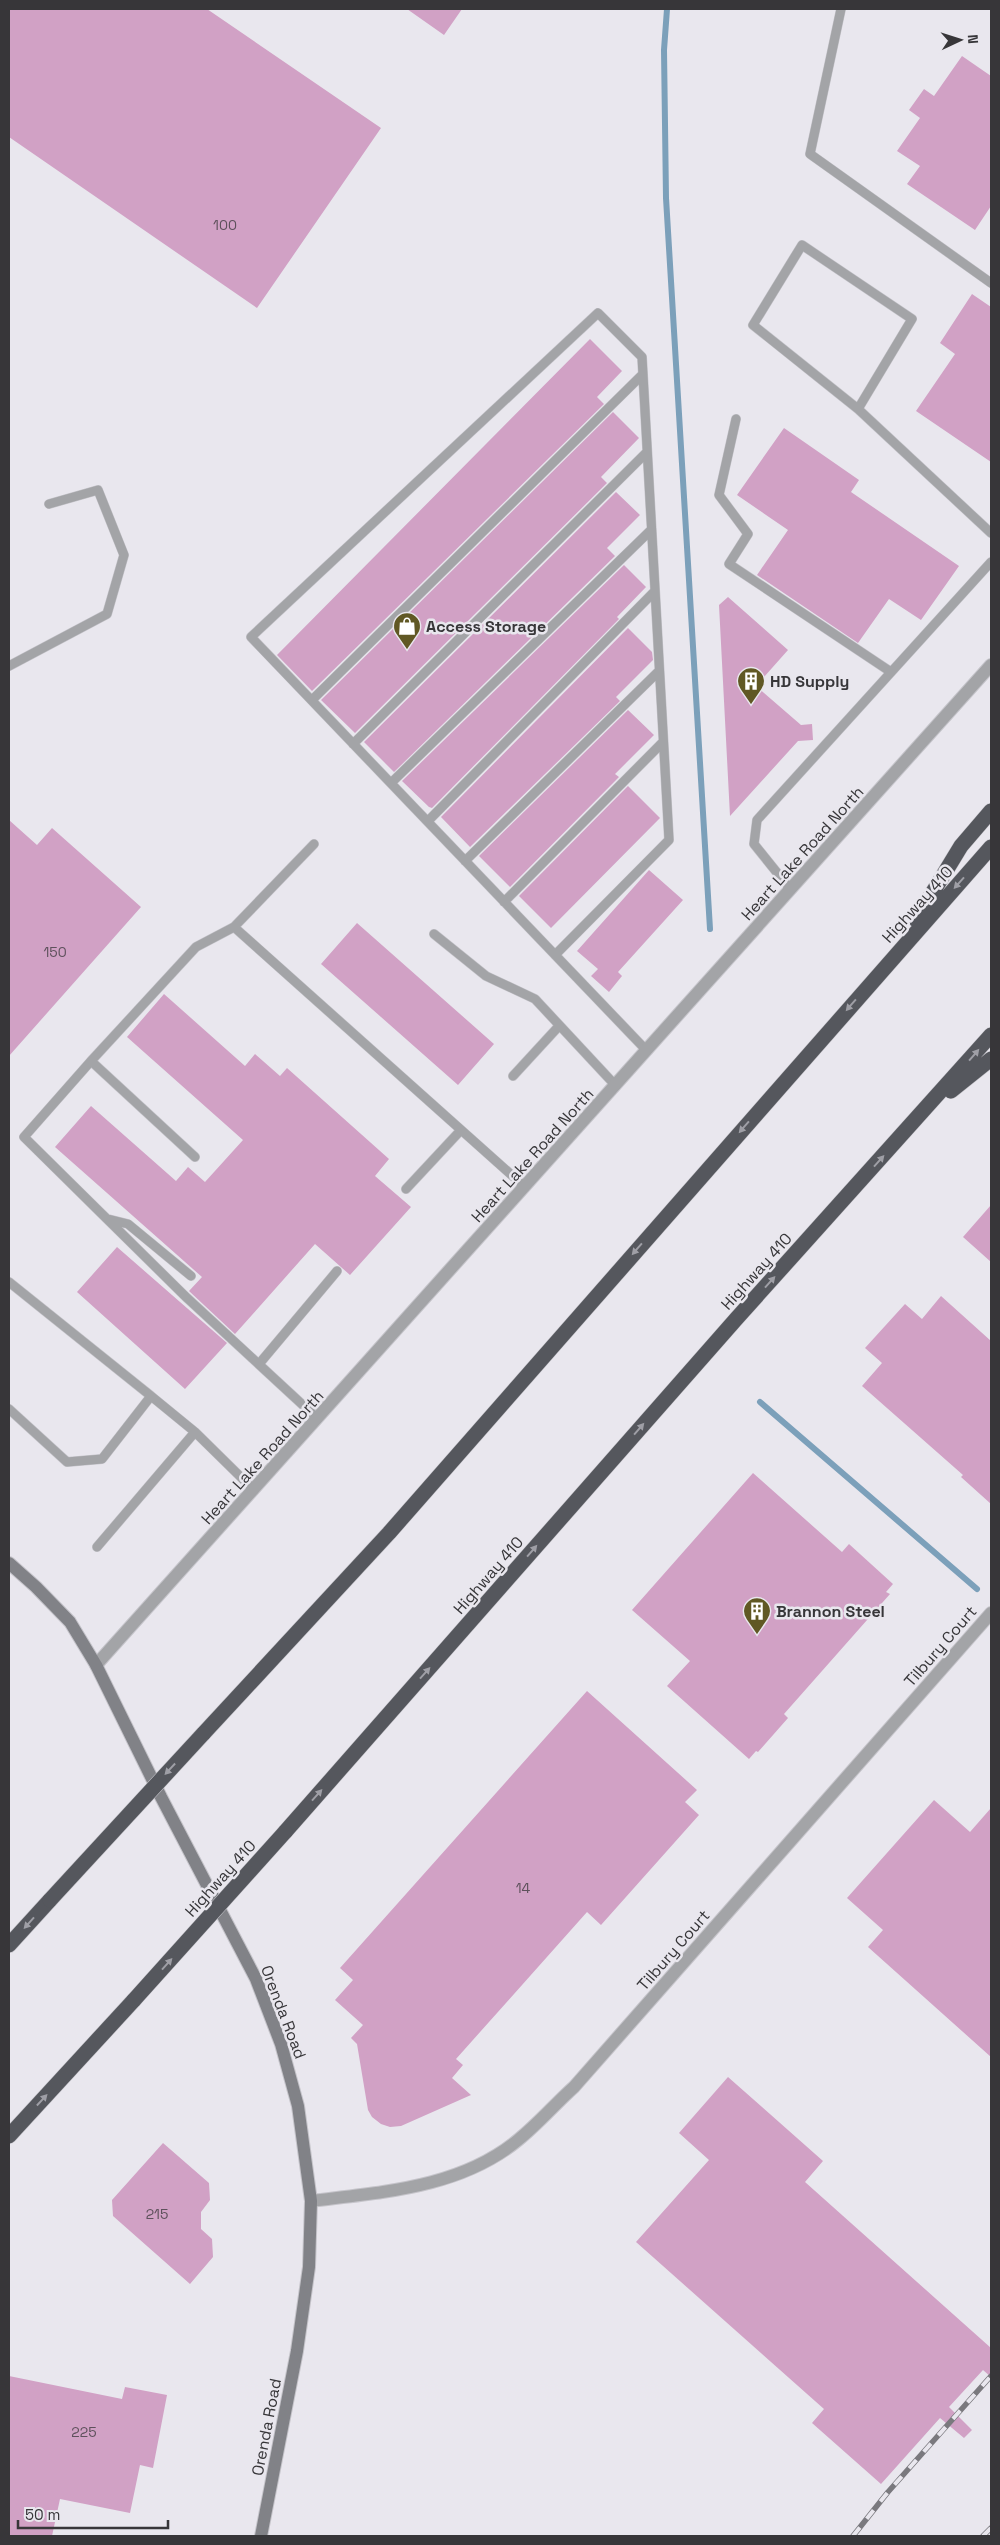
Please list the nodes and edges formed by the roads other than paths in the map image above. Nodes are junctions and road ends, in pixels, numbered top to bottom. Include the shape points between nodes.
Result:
1 (841, 9) edge
2 (991, 283) edge
3 (642, 374) junction
4 (858, 409) junction
5 (736, 419) dead end
6 (646, 453) junction
7 (49, 504) dead end
8 (651, 530) junction
9 (991, 533) edge
10 (991, 562) edge
11 (654, 592) junction
12 (991, 665) edge
13 (9, 666) edge
14 (659, 671) junction
15 (891, 672) junction
16 (312, 700) junction
17 (663, 742) junction
18 (353, 744) junction
19 (391, 783) junction
20 (991, 811) edge
21 (428, 821) junction
22 (314, 844) dead end
23 (991, 847) edge
24 (465, 860) junction
25 (791, 890) junction
26 (504, 902) junction
27 (234, 927) junction
28 (434, 934) dead end
29 (895, 954) junction
30 (555, 955) junction
31 (559, 1026) junction
32 (991, 1035) edge
33 (647, 1051) junction
34 (991, 1059) edge
35 (91, 1061) junction
36 (513, 1076) dead end
37 (616, 1086) junction
38 (918, 1117) junction
39 (461, 1130) junction
40 (195, 1157) dead end
41 (525, 1188) junction
42 (406, 1189) dead end
43 (108, 1218) junction
44 (337, 1271) dead end
45 (191, 1276) dead end
46 (9, 1282) edge
47 (259, 1364) junction
48 (151, 1396) junction
49 (9, 1409) edge
50 (318, 1419) junction
51 (195, 1432) junction
52 (254, 1490) junction
53 (96, 1547) dead end
54 (9, 1564) edge
55 (991, 1613) edge
56 (96, 1665) junction
57 (9, 1945) edge
58 (9, 2136) edge
59 (311, 2201) junction
60 (261, 2536) edge

1 - 2 lane via 810,154
3 - 6 lane
3 - 16 lane
3 - 16 lane via 642,357 598,313 251,637
4 - 4 lane via 753,325 802,245 912,319
4 - 9 lane
5 - 15 lane via 718,495 748,534 729,564
6 - 8 lane
6 - 18 lane
7 - 13 lane via 98,490 124,554 107,614
8 - 11 lane
8 - 19 lane
10 - 15 lane
11 - 14 lane
11 - 21 lane
12 - 25 street, Heart Lake Road North
14 - 17 lane
14 - 24 lane
15 - 25 lane via 757,820 754,844
16 - 18 lane
17 - 26 lane
17 - 30 lane via 669,840
18 - 19 lane
19 - 21 lane
20 - 29 highway via 962,846
21 - 24 lane
22 - 27 lane
23 -> 29 highway, Highway 410
24 - 26 lane
25 - 33 street, Heart Lake Road North
26 - 30 lane
27 - 35 lane via 196,947
27 - 39 lane
28 - 31 lane via 486,976 536,999
29 -> 57 highway, Highway 410, bridge via 389,1533
30 - 33 lane
31 - 36 lane
31 - 37 lane
38 -> 32 highway, Highway 410
33 - 37 street, Heart Lake Road North
34 - 38 highway
35 - 40 lane
35 - 43 lane via 24,1137
37 - 41 street, Heart Lake Road North
58 -> 38 highway, Highway 410, bridge via 285,1832
39 - 41 lane
39 - 42 lane
41 - 50 street, Heart Lake Road North
43 - 45 lane via 128,1224
43 - 47 lane via 186,1297
44 - 47 lane
46 - 48 lane
47 - 50 lane
48 - 49 lane via 102,1459 67,1462
48 - 51 lane
50 - 52 street, Heart Lake Road North
51 - 52 lane
51 - 53 lane
52 - 56 street, Heart Lake Road North
54 - 56 street, Orenda Road via 70,1622
55 - 59 street, Tilbury Court via 574,2087 517,2141 480,2164 441,2180 412,2188
56 - 59 street, Orenda Road via 256,1979 281,2044 298,2106
59 - 60 street, Orenda Road via 312,2237 305,2294

